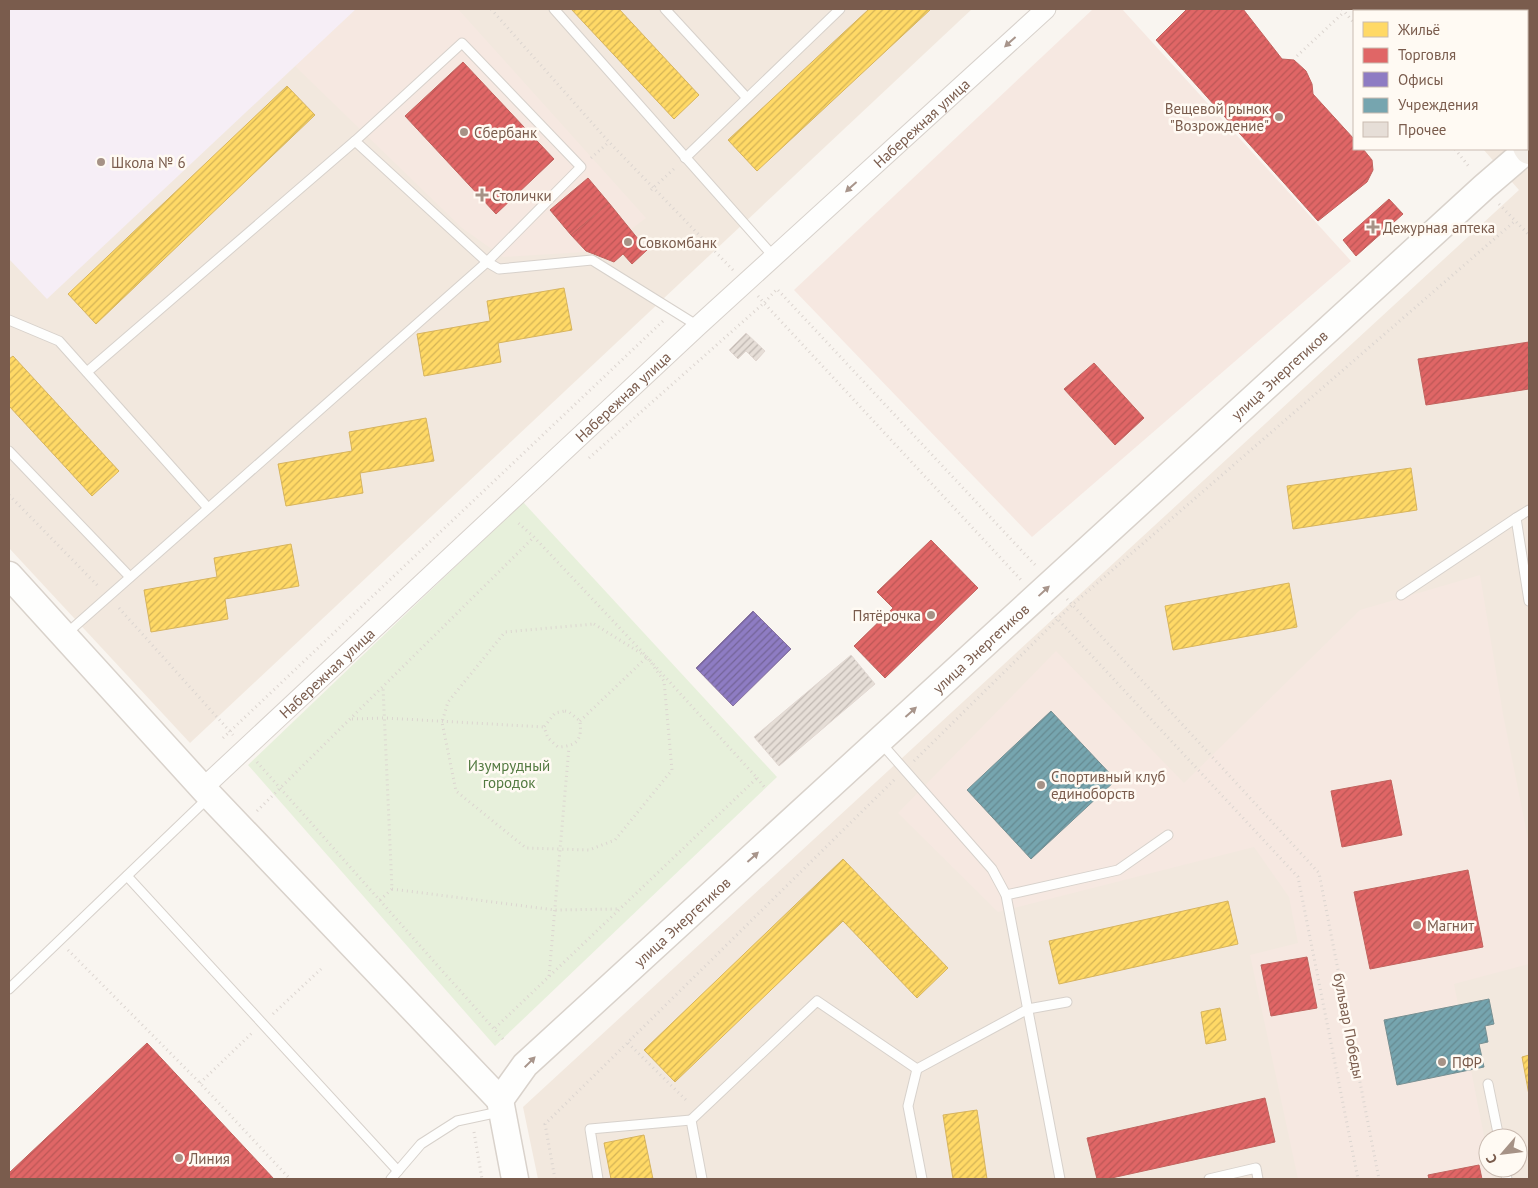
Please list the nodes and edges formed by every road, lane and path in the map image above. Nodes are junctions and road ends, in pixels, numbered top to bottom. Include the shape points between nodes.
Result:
1 (491, 9) edge
2 (554, 9) edge
3 (665, 9) edge
4 (840, 9) edge
5 (1046, 9) edge
6 (1343, 10) edge
7 (1528, 15) edge
8 (1529, 19) edge
9 (1353, 22) edge
10 (1297, 56) dead end
11 (747, 98) junction
12 (355, 141) junction
13 (609, 142) junction
14 (1527, 150) edge
15 (685, 158) junction
16 (581, 167) junction
17 (651, 190) dead end
18 (1515, 221) dead end
19 (774, 257) junction
20 (487, 262) junction
21 (746, 283) junction
22 (764, 303) junction
23 (673, 311) junction
24 (9, 320) edge
25 (698, 326) junction
26 (87, 372) junction
27 (9, 450) edge
28 (582, 464) dead end
29 (9, 495) edge
30 (208, 508) junction
31 (1529, 510) edge
32 (524, 515) dead end
33 (513, 518) dead end
34 (1516, 518) junction
35 (517, 522) junction
36 (534, 537) junction
37 (9, 575) edge
38 (130, 578) junction
39 (1045, 590) junction
40 (1401, 595) dead end
41 (108, 597) junction
42 (1529, 601) edge
43 (1072, 605) junction
44 (1058, 620) junction
45 (65, 635) junction
46 (647, 657) junction
47 (383, 687) junction
48 (385, 718) junction
49 (352, 719) junction
50 (580, 721) junction
51 (442, 722) junction
52 (544, 727) junction
53 (230, 732) junction
54 (223, 738) dead end
55 (880, 741) junction
56 (568, 747) junction
57 (245, 749) junction
58 (904, 770) junction
59 (757, 778) junction
60 (765, 788) dead end
61 (281, 789) junction
62 (207, 792) junction
63 (1168, 834) dead end
64 (560, 849) junction
65 (127, 876) junction
66 (392, 889) junction
67 (1006, 895) junction
68 (380, 900) junction
69 (620, 909) junction
70 (555, 910) junction
71 (59, 941) junction
72 (549, 976) junction
73 (9, 989) edge
74 (1067, 1002) dead end
75 (1028, 1009) junction
76 (494, 1029) junction
77 (503, 1038) dead end
78 (628, 1043) junction
79 (917, 1069) junction
80 (1488, 1084) dead end
81 (501, 1106) junction
82 (698, 1112) junction
83 (471, 1118) junction
84 (691, 1120) junction
85 (1497, 1128) edge
86 (398, 1171) junction
87 (290, 1179) edge
88 (391, 1179) edge
89 (482, 1179) edge
90 (515, 1179) edge
91 (555, 1179) edge
92 (598, 1179) edge
93 (702, 1179) edge
94 (922, 1179) edge
95 (1060, 1179) edge
96 (1209, 1179) edge
97 (1258, 1179) edge
98 (1358, 1179) edge
99 (1379, 1179) edge

1 - 13 path
2 - 15 lane
3 - 11 lane
4 - 11 lane
5 -> 19 street, Набережная улица
6 - 9 path
6 - 10 path
7 - 8 lane
11 - 15 lane
12 - 16 lane via 462,43
12 - 20 lane
12 - 26 lane
13 - 16 path
13 - 21 path
14 - 39 street, улица Энергетиков
15 - 17 path
15 - 19 lane
16 - 20 lane
18 - 43 path
19 - 21 street, Набережная улица
20 - 23 lane via 499,269 592,260
20 - 30 lane
21 - 22 path
21 - 25 street, Набережная улица
22 - 28 path
22 - 39 path
22 - 39 path via 778,288
23 - 25 lane
23 - 53 path
24 - 26 lane via 59,341
25 - 57 street, Набережная улица
26 - 30 lane
27 - 38 lane
29 - 41 path
30 - 38 lane
31 - 34 lane
32 - 35 path
33 - 35 path
34 - 40 lane
34 - 42 lane
35 - 36 path
36 - 46 path
36 - 47 path
37 - 45 street
38 - 41 lane
39 - 43 path
39 - 44 path
55 -> 39 street, улица Энергетиков
41 - 45 lane
41 - 53 path
43 - 44 path
43 - 99 path, бульвар Победы via 1319,873
44 - 58 path
44 - 98 path via 1298,877
45 - 62 street
46 - 50 path
46 - 51 path via 594,624 505,632 448,702
46 - 59 path
46 - 64 path via 664,681 672,770 615,840 589,850
47 - 48 path
47 - 49 path
48 - 49 path
48 - 51 path
48 - 66 path
49 - 61 path
50 - 52 path via 564,711 555,713
50 - 56 path via 581,735
51 - 52 path
51 - 64 path via 456,791 526,848
52 - 56 path via 547,738 553,743 558,747
53 - 54 path
53 - 57 path
55 - 58 lane
81 -> 55 street, улица Энергетиков via 526,1065
56 - 64 path
57 - 61 path
57 - 62 street, Набережная улица
58 - 67 lane via 992,869
58 - 78 path
59 - 60 path
59 - 69 path
61 - 68 path
62 - 65 lane
62 - 81 street
63 - 67 lane via 1118,870
64 - 70 path
65 - 71 lane
65 - 86 lane
66 - 68 path
66 - 70 path
67 - 75 lane
68 - 76 path
69 - 70 path
69 - 72 path
70 - 72 path
71 - 73 lane
71 - 87 path
72 - 76 path
74 - 75 lane
75 - 79 lane
75 - 95 lane
76 - 77 path
78 - 82 path
78 - 91 path via 545,1124
79 - 82 lane via 817,1000
79 - 94 lane via 908,1106
80 - 85 lane
81 - 83 lane
81 - 90 street
82 - 84 lane
83 - 86 lane via 457,1121 421,1144
83 - 89 path
84 - 92 lane via 590,1129
84 - 93 lane
86 - 88 lane
96 - 97 lane via 1256,1168

